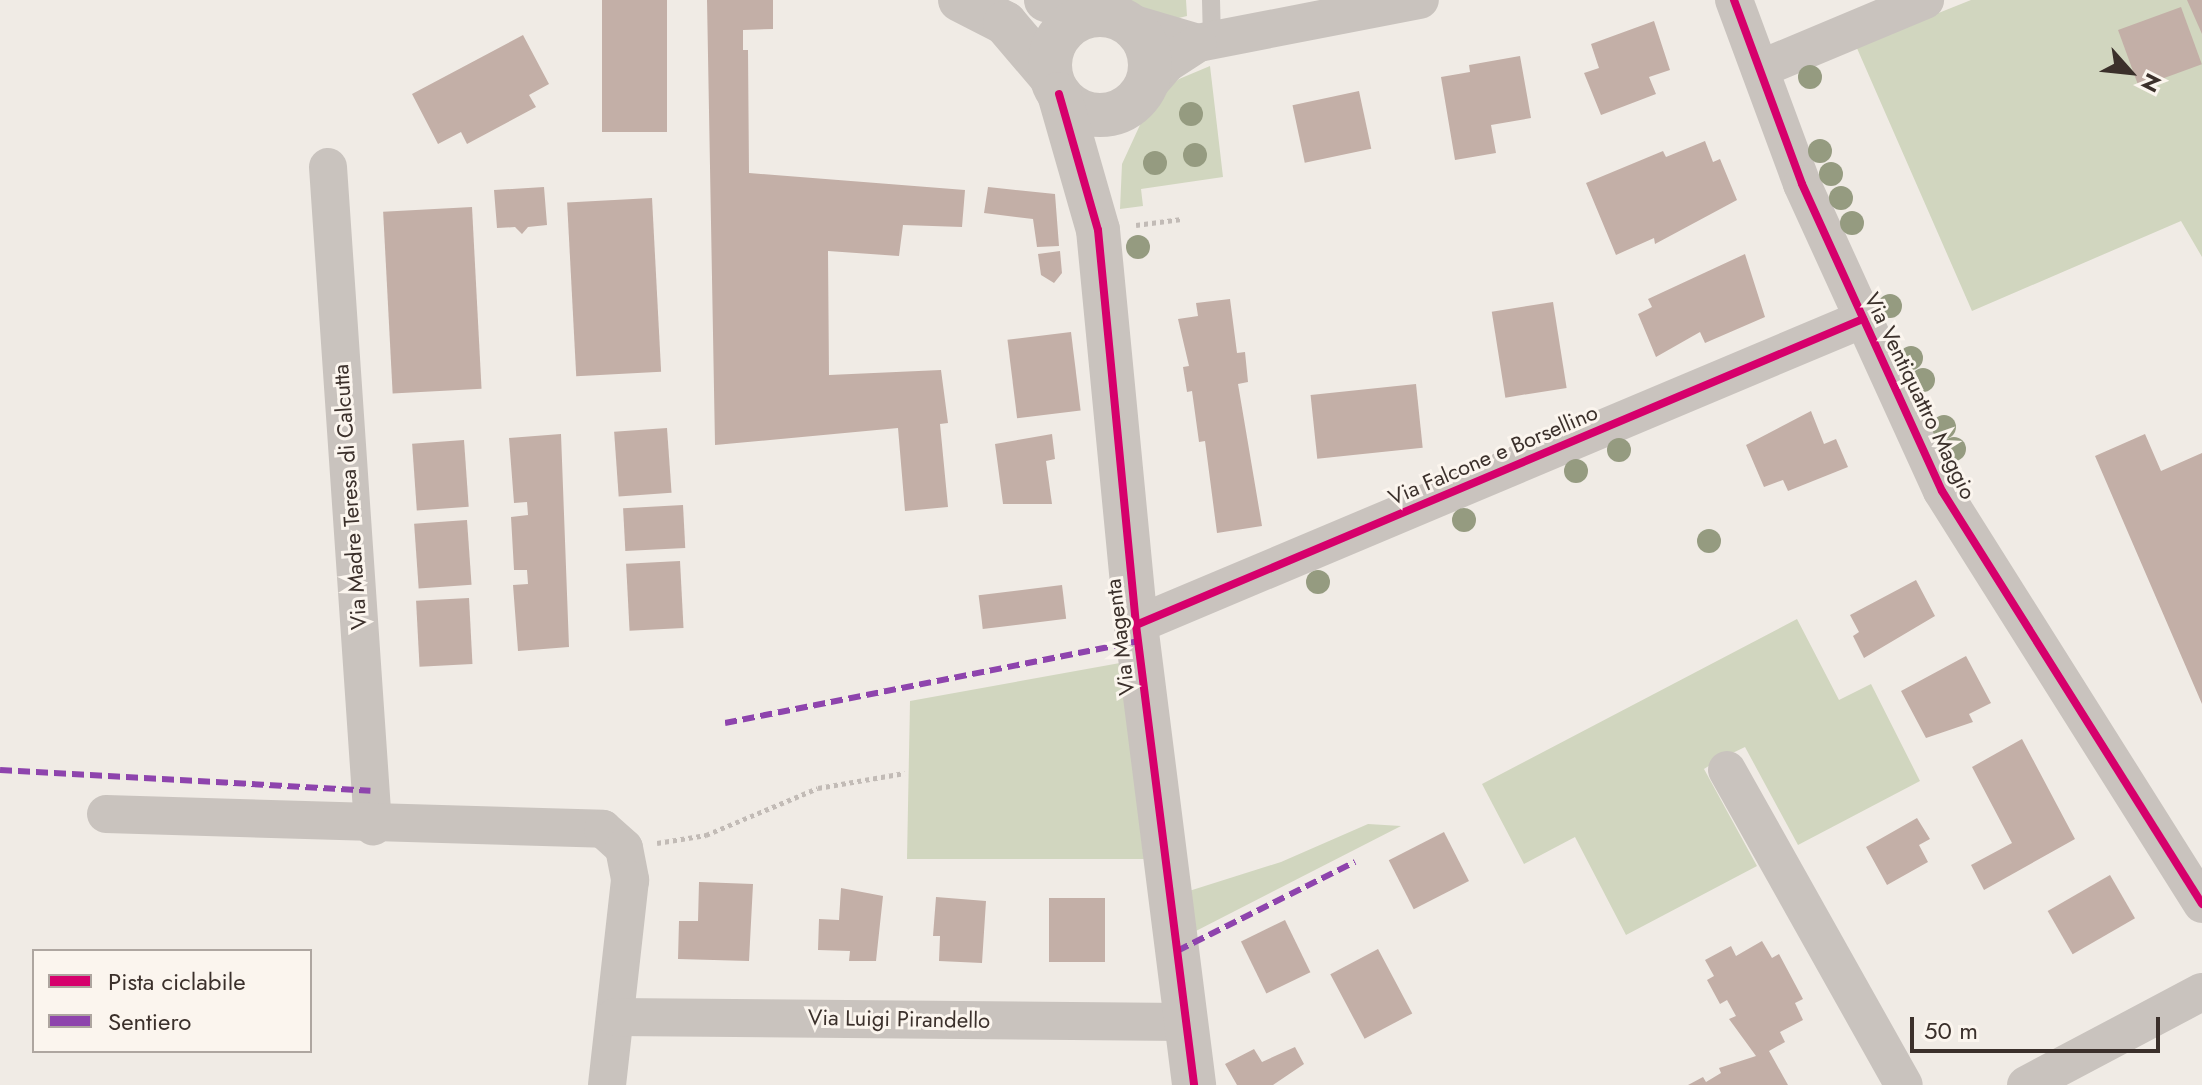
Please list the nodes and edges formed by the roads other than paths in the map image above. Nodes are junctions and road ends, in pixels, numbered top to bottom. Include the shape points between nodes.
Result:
1 (960, 0) edge
2 (1046, 0) edge
3 (1211, 0) edge
4 (1420, 0) edge
5 (1734, 0) edge
6 (1925, 0) edge
7 (1118, 19) junction
8 (1205, 41) junction
9 (1760, 69) junction
10 (1055, 86) junction
11 (1136, 100) junction
12 (328, 167) dead end
13 (1098, 230) junction
14 (1863, 319) junction
15 (1136, 625) junction
16 (1727, 770) dead end
17 (106, 814) dead end
18 (373, 826) junction
19 (2201, 899) edge
20 (2202, 992) edge
21 (615, 1017) junction
22 (1184, 1022) junction
23 (607, 1085) edge
24 (1194, 1085) edge
25 (1904, 1085) edge
26 (2026, 1085) edge

1 - 10 street via 1005,23
2 - 7 street
3 - 8 lane
4 - 8 street
5 - 9 street, Via Ventiquattro Maggio
6 - 9 street
7 - 8 street
7 - 10 street via 1092,15 1063,31 1052,52
7 - 11 street via 1147,46 1149,77
8 - 11 street via 1166,64
9 - 14 street, Via Ventiquattro Maggio via 1802,184
10 - 11 street via 1083,113 1099,116
10 - 13 street
11 - 13 street via 1107,164
12 - 18 street, Via Madre Teresa di Calcutta
13 - 15 street, Via Magenta
14 - 15 street, Via Falcone e Borsellino
14 - 19 street, Via Ventiquattro Maggio via 1942,491
15 - 22 street, Via Magenta
16 - 25 street
17 - 18 street
18 - 21 street via 603,829 624,848 630,880
20 - 26 street
21 - 22 street, Via Luigi Pirandello
21 - 23 street
22 - 24 street, Via Magenta

